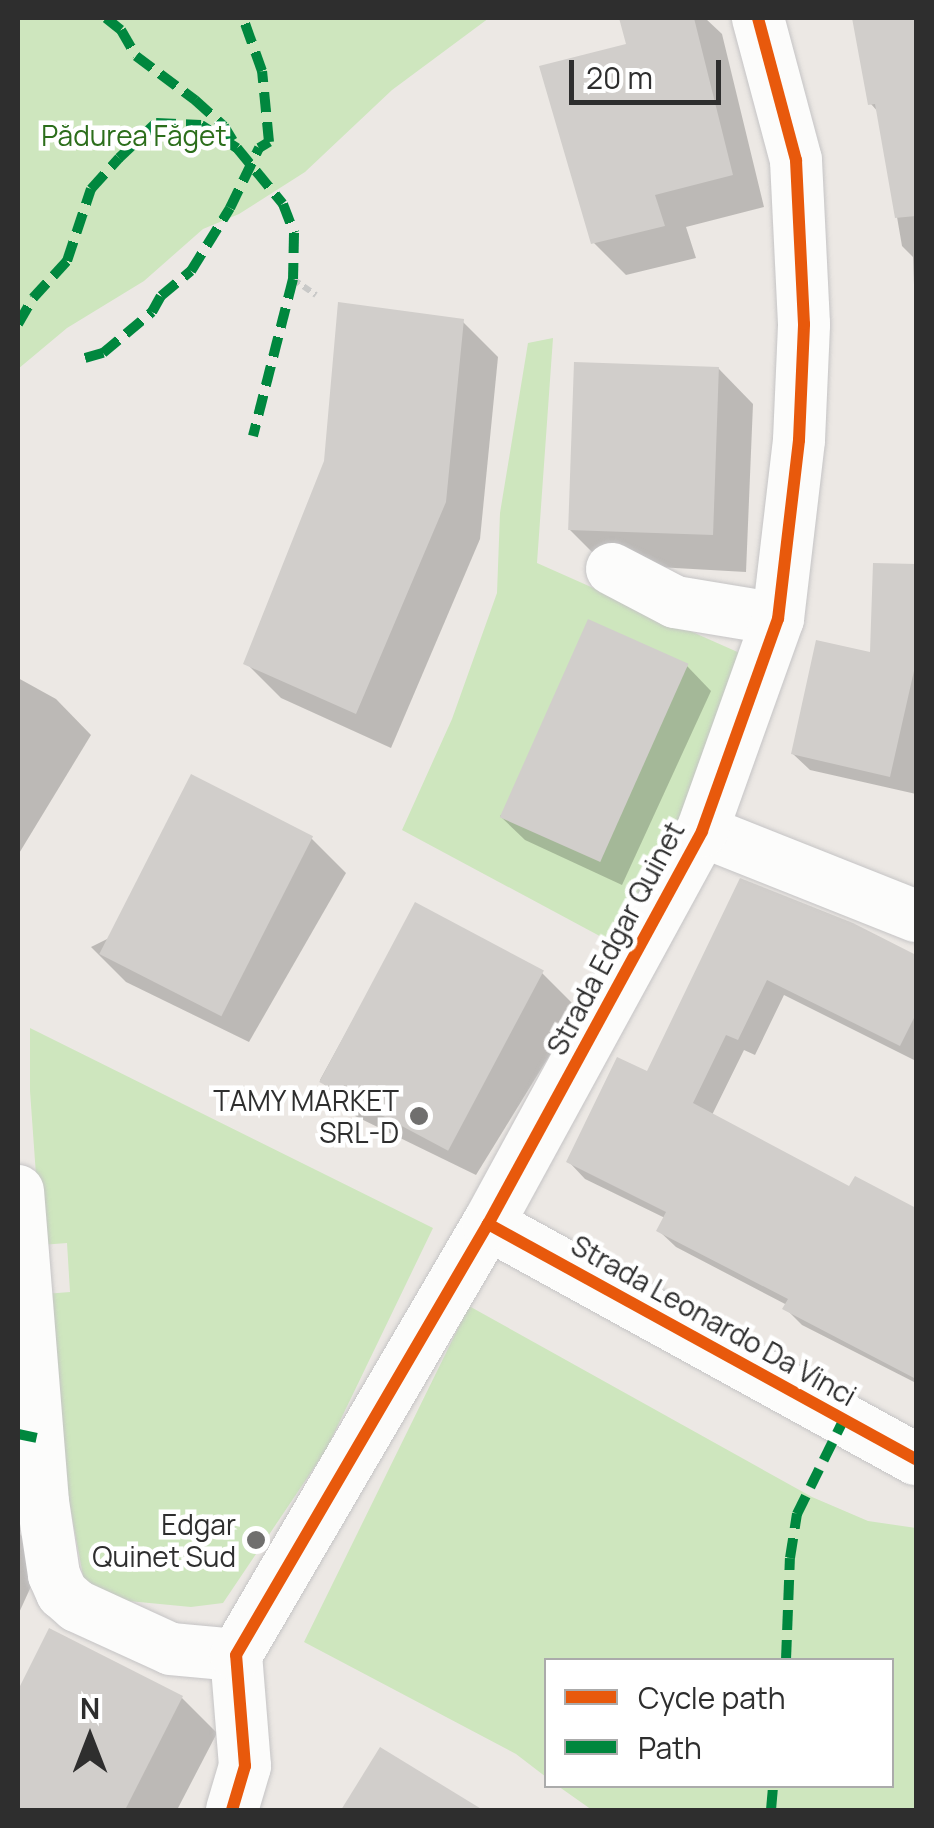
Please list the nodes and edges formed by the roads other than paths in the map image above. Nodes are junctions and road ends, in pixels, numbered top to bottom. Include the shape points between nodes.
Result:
1 (758, 18) edge
2 (612, 568) dead end
3 (778, 618) junction
4 (702, 832) junction
5 (916, 916) edge
6 (18, 1191) edge
7 (488, 1224) junction
8 (916, 1460) edge
9 (236, 1655) junction
10 (232, 1810) edge

1 - 3 street, Strada Edgar Quinet via 796,160 804,324 799,440
2 - 3 street via 675,602
3 - 4 street, Strada Edgar Quinet
4 - 5 street
4 - 7 street, Strada Edgar Quinet
6 - 9 street via 54,1576 77,1606 172,1649
7 - 8 street, Strada Leonardo Da Vinci
7 - 9 street, Strada Edgar Quinet
9 - 10 street via 246,1766

